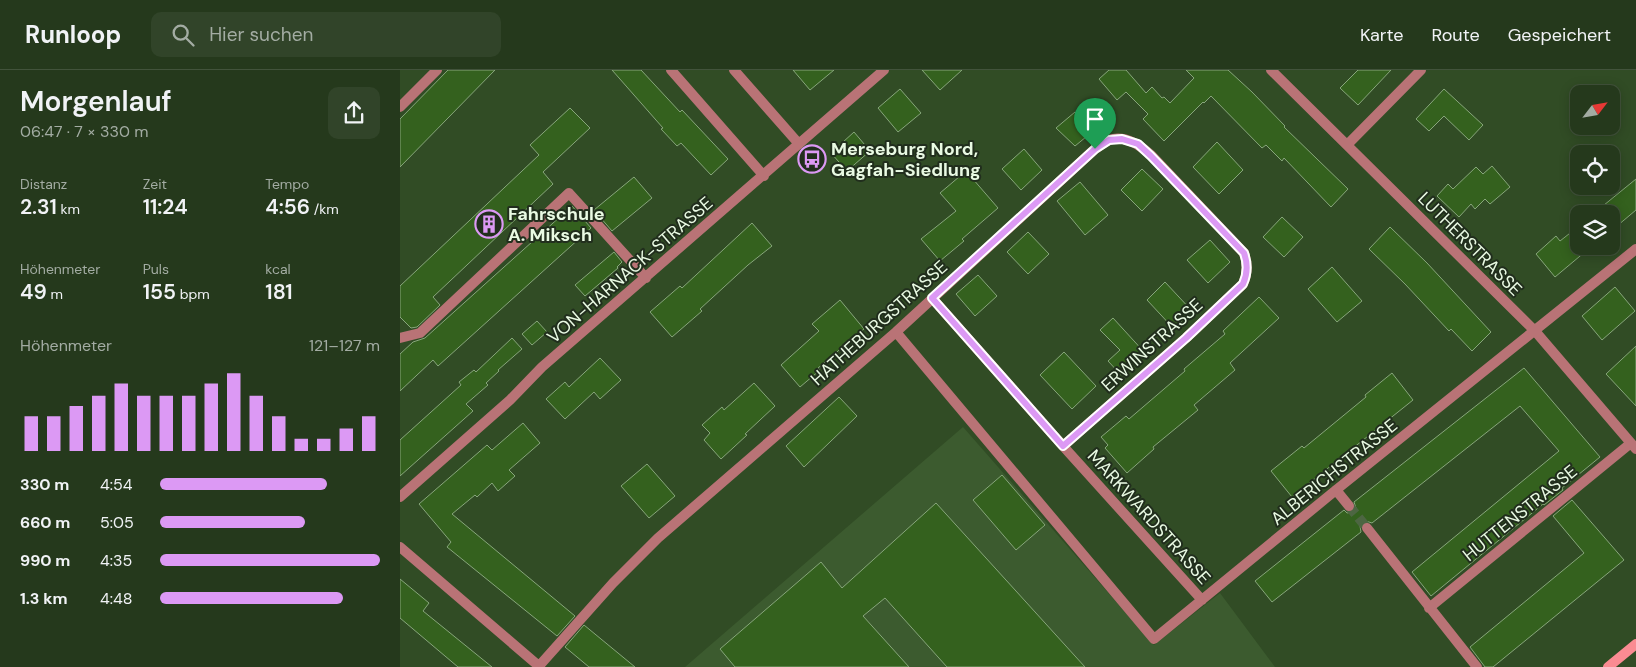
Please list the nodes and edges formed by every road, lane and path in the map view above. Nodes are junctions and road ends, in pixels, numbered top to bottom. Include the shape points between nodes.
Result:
1 (437, 70) edge
2 (671, 70) edge
3 (734, 70) edge
4 (884, 70) edge
5 (1272, 70) edge
6 (1421, 70) edge
7 (400, 107) edge
8 (799, 144) junction
9 (1348, 145) junction
10 (764, 176) junction
11 (1636, 249) edge
12 (1247, 260) joint
13 (646, 278) junction
14 (932, 298) junction
15 (1535, 331) junction
16 (896, 332) junction
17 (400, 338) edge
18 (1063, 446) junction
19 (1633, 446) edge
20 (1336, 490) junction
21 (400, 497) edge
22 (1349, 506) tunnel mouth
23 (1366, 528) tunnel mouth
24 (400, 547) edge
25 (1202, 600) junction
26 (1429, 608) junction
27 (1636, 644) edge
28 (540, 666) edge
29 (1477, 667) edge
30 (1608, 667) edge

1 - 7 street
2 - 10 street
3 - 8 street
4 - 8 street, VON-HARNACK-STRASSE
5 - 9 street, LUTHERSTRASSE
6 - 9 street
8 - 10 street, VON-HARNACK-STRASSE
9 - 15 street, LUTHERSTRASSE
10 - 13 street, VON-HARNACK-STRASSE
11 - 15 street, ALBERICHSTRASSE
12 - 14 street, HATHEBURGSTRASSE via 1244,253 1138,144 1122,139 1109,140 1095,149
12 - 18 street, ERWINSTRASSE via 1243,284
13 - 17 street via 569,193 420,333
13 - 21 street, VON-HARNACK-STRASSE via 542,367 510,400
14 - 16 street, HATHEBURGSTRASSE
14 - 18 street, MARKWARDSTRASSE
15 - 19 street, LUTHERSTRASSE
15 - 20 street, ALBERICHSTRASSE
16 - 25 street, ALBERICHSTRASSE via 1154,639
16 - 28 street, HATHEBURGSTRASSE via 658,538
18 - 25 street, MARKWARDSTRASSE
19 - 26 street, HUTTENSTRASSE
20 - 22 street
20 - 25 street, ALBERICHSTRASSE
23 - 26 street
24 - 28 street
26 - 29 street
27 - 30 main road

